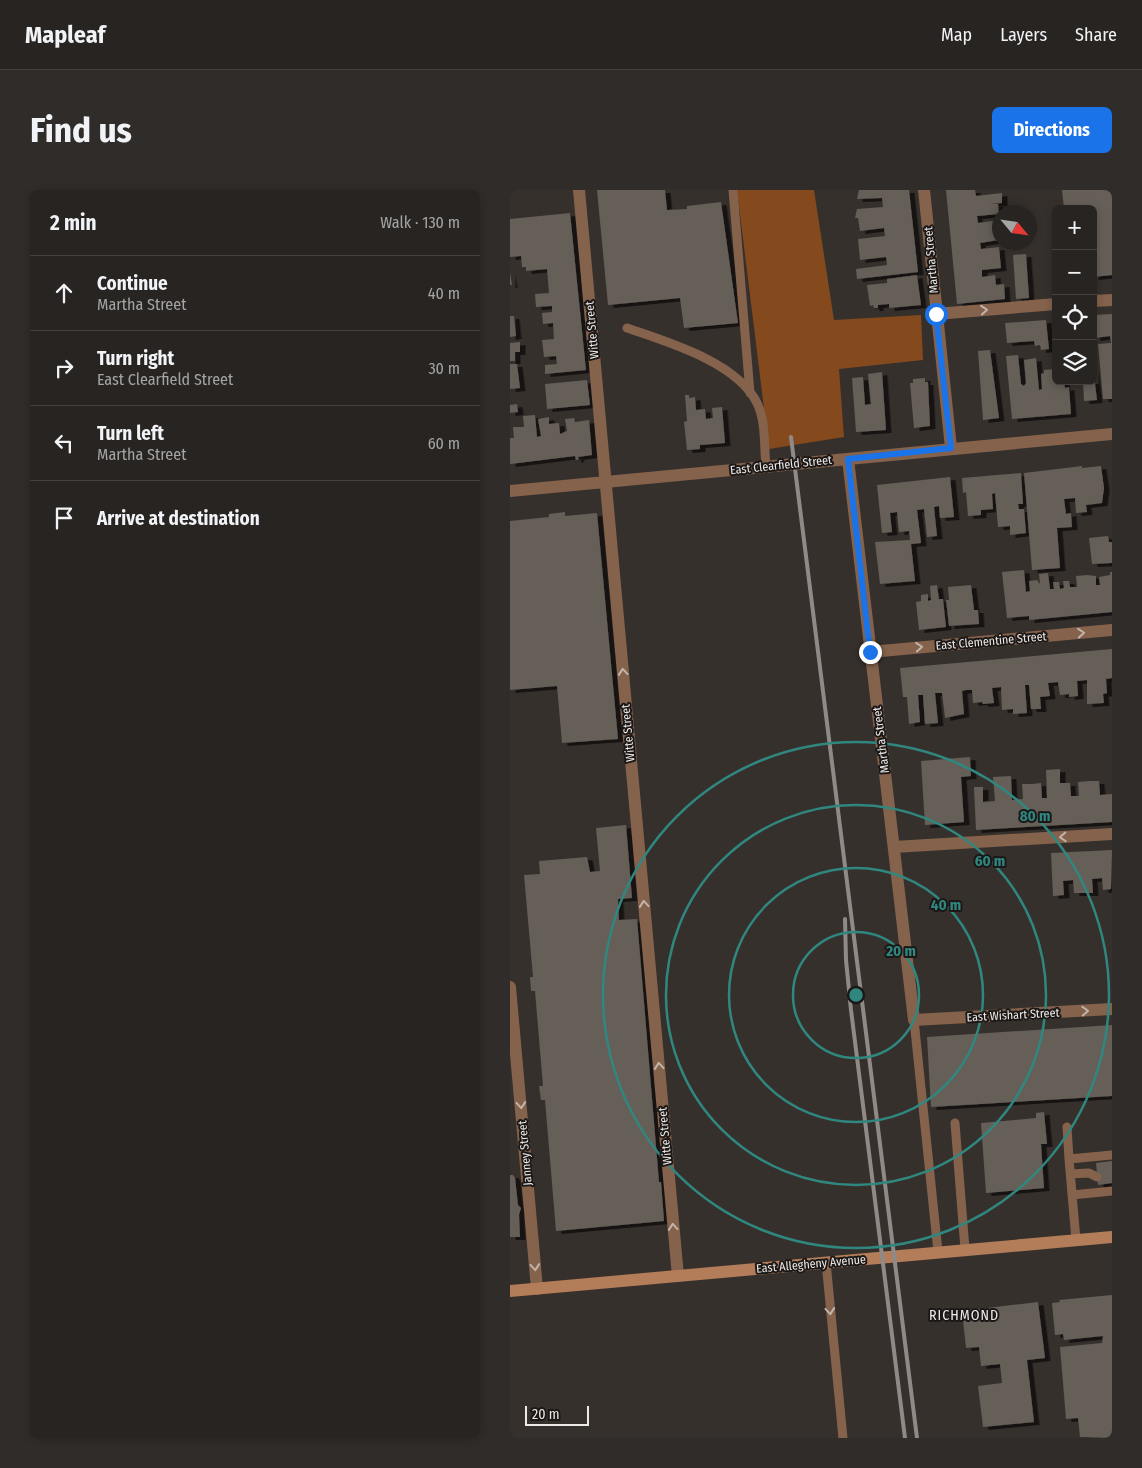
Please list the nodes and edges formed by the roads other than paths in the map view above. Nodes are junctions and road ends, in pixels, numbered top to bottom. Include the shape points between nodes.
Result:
1 (579, 190) edge
2 (733, 190) edge
3 (924, 190) edge
4 (1112, 300) edge
5 (1097, 301) edge
6 (1052, 304) edge
7 (936, 314) junction
8 (627, 328) dead end
9 (750, 392) junction
10 (1112, 434) edge
11 (951, 448) junction
12 (848, 459) junction
13 (766, 467) junction
14 (606, 483) junction
15 (510, 491) edge
16 (1112, 630) edge
17 (870, 652) junction
18 (1112, 834) edge
19 (894, 847) junction
20 (510, 987) edge
21 (1112, 1009) edge
22 (914, 1020) junction
23 (954, 1123) dead end
24 (1067, 1127) dead end
25 (1112, 1155) edge
26 (1069, 1159) junction
27 (1096, 1166) dead end
28 (1071, 1174) junction
29 (1112, 1191) edge
30 (1072, 1195) junction
31 (1112, 1237) edge
32 (1076, 1240) junction
33 (965, 1250) junction
34 (938, 1252) junction
35 (826, 1262) junction
36 (678, 1276) junction
37 (537, 1289) junction
38 (510, 1292) edge
39 (843, 1438) edge

1 - 14 street, Witte Street
2 - 9 lane
3 - 7 street, Martha Street
4 - 5 street
7 -> 6 street
7 - 11 street, Martha Street
8 - 9 lane via 679,346 714,364 738,379
9 - 13 lane via 758,403
10 - 11 street, East Clearfield Street
11 - 12 street, East Clearfield Street
12 - 13 street, East Clearfield Street
12 - 17 street, Martha Street
13 - 14 street, East Clearfield Street
14 - 15 street, East Clearfield Street
36 -> 14 street, Witte Street
17 -> 16 street, East Clementine Street
17 - 19 street, Martha Street
18 -> 19 street
19 - 22 street, Martha Street
20 -> 37 street, Janney Street
22 -> 21 street, East Wishart Street
22 - 34 lane
23 - 33 lane
24 - 26 lane
25 - 26 lane
26 - 28 lane
27 - 28 lane via 1093,1175
28 - 30 lane
29 - 30 lane
30 - 32 lane
31 - 32 main road, East Allegheny Avenue
32 - 33 main road, East Allegheny Avenue
33 - 34 main road, East Allegheny Avenue
34 - 35 main road, East Allegheny Avenue
35 - 36 main road, East Allegheny Avenue
35 -> 39 lane
36 - 37 main road, East Allegheny Avenue
37 - 38 main road, East Allegheny Avenue

